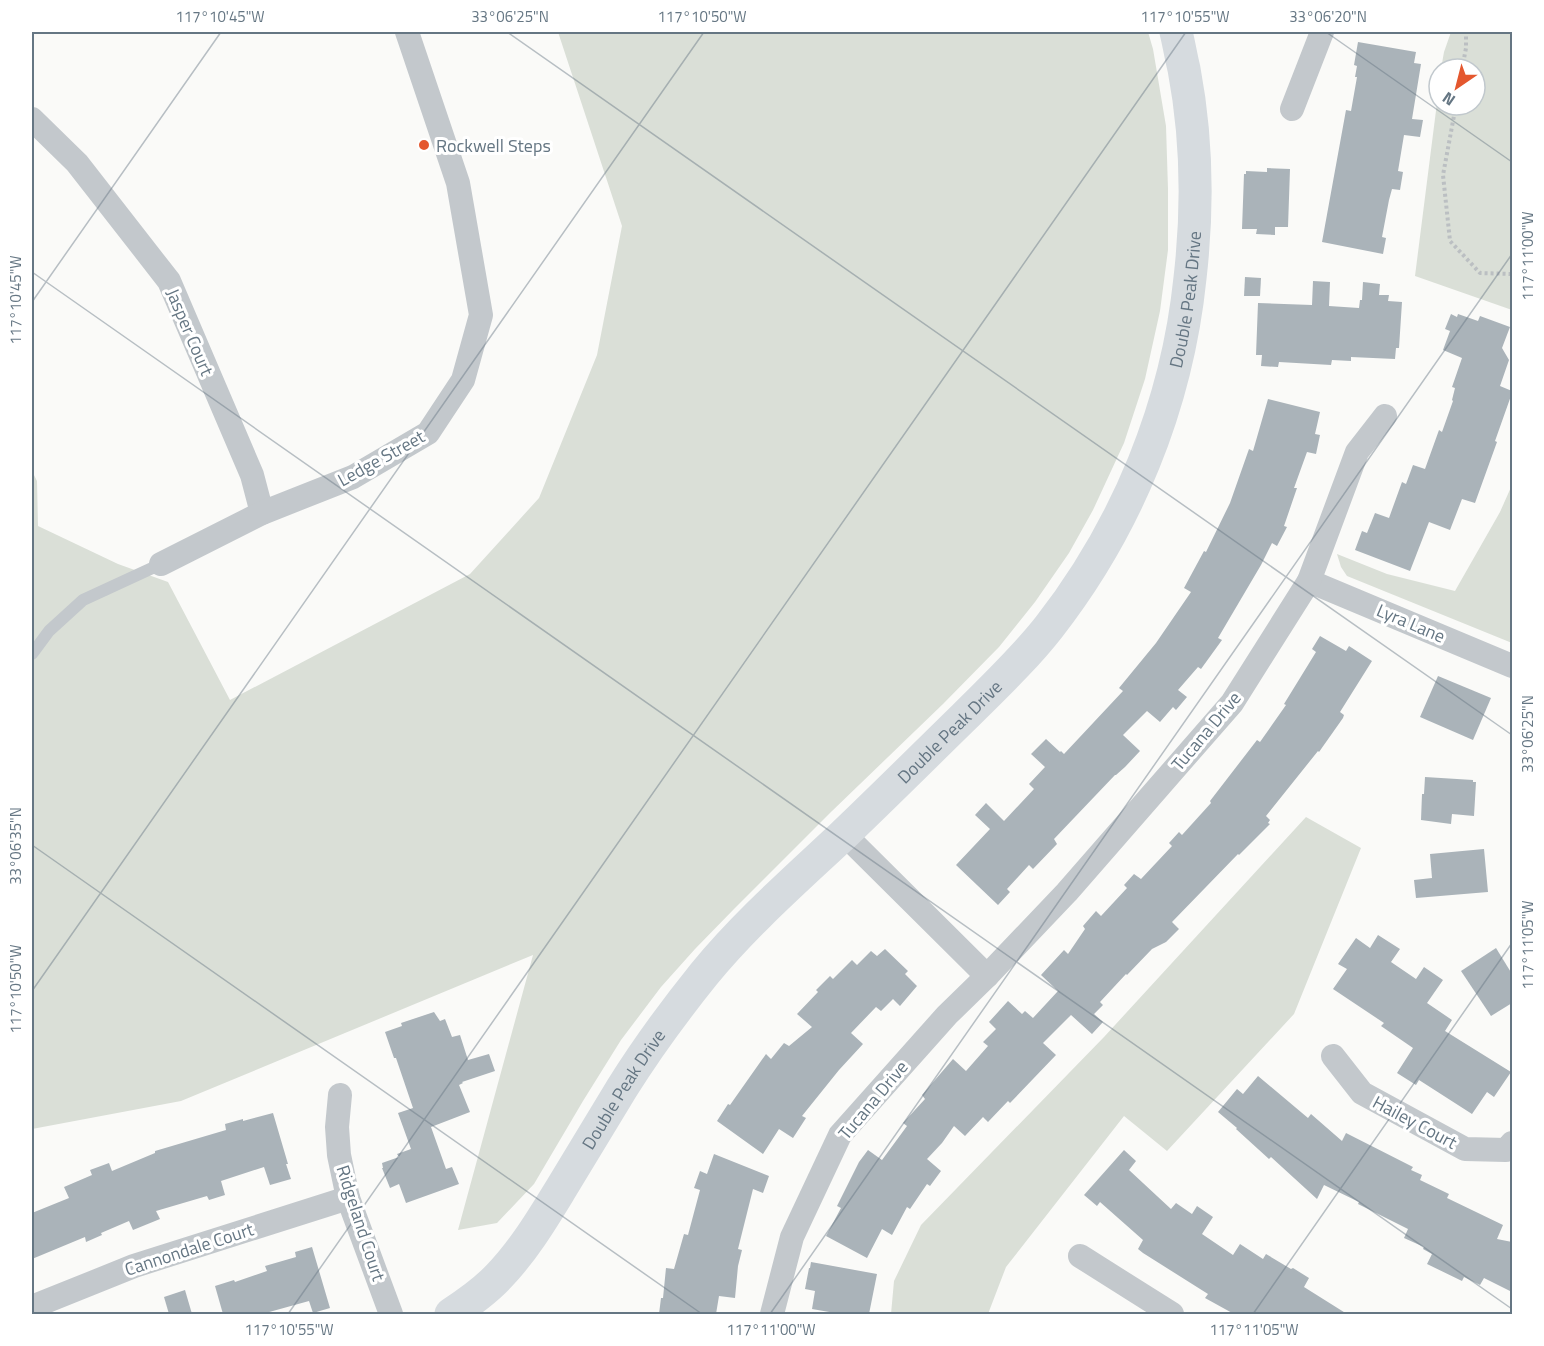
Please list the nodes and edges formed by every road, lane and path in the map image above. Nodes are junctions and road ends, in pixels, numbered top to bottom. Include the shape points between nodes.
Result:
1 (407, 32) edge
2 (1176, 32) edge
3 (1322, 32) edge
4 (1466, 32) edge
5 (1464, 57) edge
6 (1292, 109) dead end
7 (1454, 117) edge
8 (32, 119) edge
9 (1512, 274) edge
10 (1384, 416) dead end
11 (262, 513) junction
12 (161, 564) joint
13 (1309, 580) junction
14 (32, 654) edge
15 (1512, 666) edge
16 (844, 834) junction
17 (987, 976) junction
18 (1333, 1056) dead end
19 (340, 1095) dead end
20 (1512, 1143) edge
21 (348, 1198) junction
22 (1080, 1256) dead end
23 (32, 1307) edge
24 (391, 1314) edge
25 (451, 1314) edge
26 (772, 1314) edge
27 (1173, 1314) edge

1 - 11 street, Ledge Street via 458,183 481,315 463,380 428,433 353,477
2 - 16 street, Double Peak Drive via 1193,130 1193,256 1171,383 1144,464 1106,544 1047,630
3 - 6 street
4 - 5 path
7 - 9 path via 1443,175 1450,241 1480,273
8 - 11 street, Jasper Court via 77,163 169,281 252,475
10 - 13 street, Tucana Drive via 1357,452
11 - 12 street, Ledge Street
12 - 14 lane, Ledge Street via 83,600
13 - 15 street, Lyra Lane
13 - 17 street, Tucana Drive via 1232,703 1067,892
16 - 17 street
16 - 25 street, Double Peak Drive via 734,939 706,972 642,1057 522,1249 498,1278
17 - 26 street, Tucana Drive via 840,1135 792,1237
18 - 20 street, Hailey Court via 1362,1093 1465,1149 1506,1150
19 - 21 street, Ridgeland Court via 339,1155
21 - 23 street, Cannondale Court via 134,1266
21 - 24 street, Ridgeland Court
22 - 27 street

